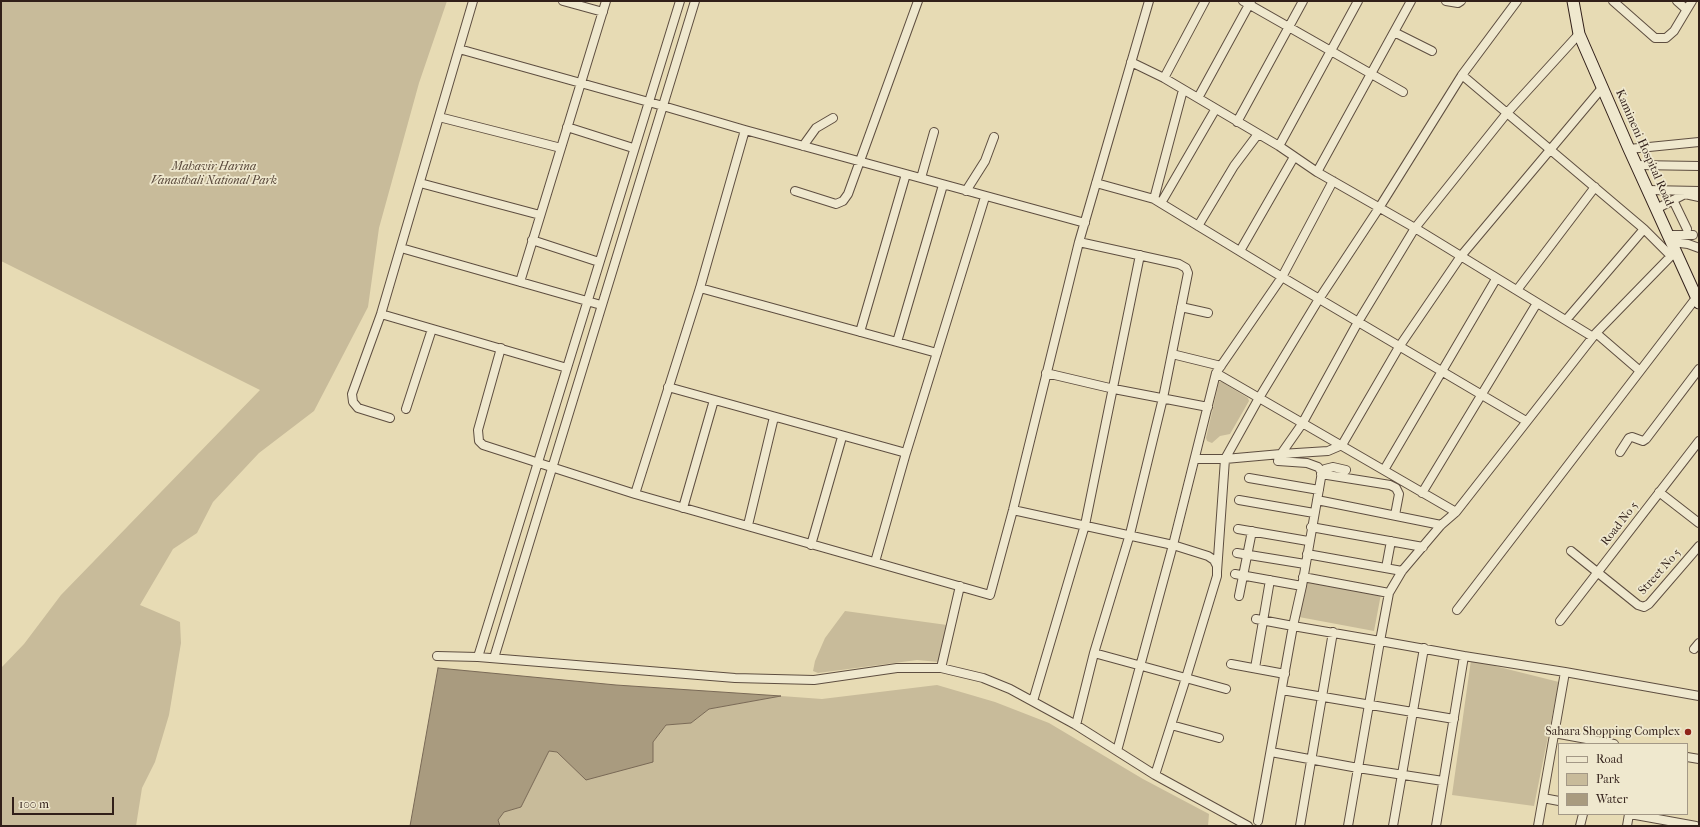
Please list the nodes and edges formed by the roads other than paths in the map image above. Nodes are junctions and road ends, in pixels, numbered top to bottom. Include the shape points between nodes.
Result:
1 (473, 1) edge
2 (563, 1) edge
3 (606, 1) edge
4 (680, 1) edge
5 (695, 1) edge
6 (918, 1) edge
7 (1149, 1) edge
8 (1205, 1) edge
9 (1303, 1) edge
10 (1358, 1) edge
11 (1411, 1) edge
12 (1446, 1) edge
13 (1461, 1) edge
14 (1517, 1) edge
15 (1573, 1) edge
16 (1613, 1) edge
17 (1677, 1) edge
18 (1692, 1) edge
19 (1248, 2) edge
20 (1686, 9) junction
21 (603, 12) junction
22 (1289, 27) junction
23 (1394, 32) junction
24 (1579, 34) junction
25 (459, 49) junction
26 (1330, 50) junction
27 (1432, 51) dead end
28 (1131, 62) junction
29 (1372, 73) junction
30 (1462, 75) junction
31 (1164, 78) junction
32 (581, 82) junction
33 (1602, 88) junction
34 (1183, 90) junction
35 (1403, 92) dead end
36 (1198, 98) junction
37 (648, 102) junction
38 (663, 106) junction
39 (1215, 110) junction
40 (1507, 113) junction
41 (439, 117) junction
42 (833, 118) dead end
43 (1237, 122) junction
44 (567, 127) junction
45 (745, 130) junction
46 (934, 132) dead end
47 (1258, 134) junction
48 (994, 137) dead end
49 (1699, 142) edge
50 (803, 146) junction
51 (1279, 146) junction
52 (561, 148) junction
53 (633, 148) junction
54 (1629, 149) junction
55 (1551, 150) junction
56 (1294, 157) junction
57 (861, 162) junction
58 (1637, 165) junction
59 (1699, 166) edge
60 (1317, 172) junction
61 (906, 174) junction
62 (921, 178) junction
63 (1333, 181) junction
64 (420, 183) junction
65 (1096, 184) junction
66 (943, 185) junction
67 (1595, 188) junction
68 (795, 190) dead end
69 (1648, 190) junction
70 (966, 191) junction
71 (1699, 191) edge
72 (985, 197) junction
73 (1699, 197) edge
74 (1673, 200) junction
75 (1157, 201) junction
76 (1379, 208) junction
77 (1656, 209) junction
78 (540, 215) junction
79 (1084, 223) junction
80 (1198, 226) junction
81 (1415, 228) junction
82 (1644, 229) junction
83 (1670, 239) junction
84 (532, 240) junction
85 (1079, 242) junction
86 (401, 248) junction
87 (1699, 248) edge
88 (1240, 251) junction
89 (1140, 255) junction
90 (1674, 255) junction
91 (1461, 256) junction
92 (599, 262) junction
93 (1282, 277) junction
94 (1496, 279) junction
95 (520, 282) junction
96 (700, 288) junction
97 (1517, 290) junction
98 (1319, 299) junction
99 (1698, 300) edge
100 (586, 302) junction
101 (1537, 303) junction
102 (601, 305) junction
103 (1181, 307) junction
104 (1208, 313) dead end
105 (381, 314) junction
106 (1566, 320) junction
107 (1358, 322) junction
108 (432, 329) junction
109 (860, 332) junction
110 (1594, 335) junction
111 (897, 342) junction
112 (1399, 347) junction
113 (501, 348) junction
114 (937, 353) junction
115 (1172, 354) junction
116 (1221, 366) junction
117 (568, 368) junction
118 (1699, 369) edge
119 (1640, 371) junction
120 (1442, 372) junction
121 (1046, 373) junction
122 (1216, 373) junction
123 (668, 387) junction
124 (1114, 389) junction
125 (1480, 395) junction
126 (1163, 398) junction
127 (1258, 398) junction
128 (714, 400) junction
129 (1208, 407) junction
130 (406, 410) dead end
131 (774, 417) junction
132 (390, 418) dead end
133 (1526, 421) junction
134 (1302, 424) junction
135 (842, 437) junction
136 (1699, 441) edge
137 (1342, 445) junction
138 (1620, 452) dead end
139 (906, 453) junction
140 (1280, 458) junction
141 (1195, 459) junction
142 (1225, 459) junction
143 (538, 462) junction
144 (551, 467) junction
145 (1346, 470) dead end
146 (1384, 470) junction
147 (1321, 473) junction
148 (1249, 478) dead end
149 (1319, 490) junction
150 (1660, 492) junction
151 (1422, 493) junction
152 (635, 494) junction
153 (1239, 500) dead end
154 (1317, 500) junction
155 (683, 508) junction
156 (1013, 510) junction
157 (1456, 512) junction
158 (1314, 513) junction
159 (1395, 515) junction
160 (1699, 523) edge
161 (1085, 524) junction
162 (1442, 525) junction
163 (748, 526) junction
164 (1312, 527) junction
165 (1238, 529) dead end
166 (1252, 531) junction
167 (1130, 534) junction
168 (1308, 541) junction
169 (1391, 541) junction
170 (811, 545) junction
171 (1173, 545) junction
172 (1699, 546) edge
173 (1423, 547) junction
174 (1571, 551) dead end
175 (1237, 552) dead end
176 (1248, 554) junction
177 (1307, 554) junction
178 (875, 562) junction
179 (1305, 564) junction
180 (1386, 568) junction
181 (1402, 571) junction
182 (1217, 572) junction
183 (1597, 573) junction
184 (1239, 575) junction
185 (1303, 577) junction
186 (1270, 580) junction
187 (960, 586) junction
188 (1302, 586) junction
189 (1389, 593) junction
190 (1239, 596) dead end
191 (1457, 610) dead end
192 (1259, 620) junction
193 (1560, 621) dead end
194 (1293, 626) junction
195 (1333, 632) junction
196 (1380, 641) junction
197 (1424, 648) junction
198 (1094, 653) junction
199 (437, 656) dead end
200 (1464, 656) junction
201 (478, 657) junction
202 (494, 658) junction
203 (1231, 664) dead end
204 (1139, 666) junction
205 (941, 668) junction
206 (1255, 668) junction
207 (1565, 672) junction
208 (1285, 674) junction
209 (1186, 678) junction
210 (1226, 689) dead end
211 (1282, 690) junction
212 (1699, 696) edge
213 (1321, 697) junction
214 (1033, 701) junction
215 (1368, 706) junction
216 (1412, 712) junction
217 (1454, 719) junction
218 (1076, 725) junction
219 (1171, 725) junction
220 (1554, 733) junction
221 (1219, 738) dead end
222 (1595, 742) edge
223 (1117, 751) junction
224 (1271, 752) junction
225 (1688, 757) edge
226 (1311, 759) junction
227 (1699, 759) edge
228 (1358, 768) junction
229 (1155, 775) junction
230 (1401, 775) junction
231 (1443, 781) junction
232 (1543, 798) junction
233 (1558, 801) edge
234 (1582, 815) edge
235 (1630, 815) edge
236 (1637, 815) edge
237 (1671, 820) edge
238 (1258, 821) dead end
239 (1248, 826) edge
240 (1300, 826) edge
241 (1348, 826) edge
242 (1393, 826) edge
243 (1436, 826) edge
244 (1538, 826) edge
245 (1580, 826) edge
246 (1627, 826) edge
247 (1696, 826) edge

1 - 25 street
2 - 21 street
3 - 21 street
4 - 37 street
5 - 38 street
6 - 57 street
7 - 28 street
8 - 31 street
9 - 22 street
10 - 26 street
11 - 23 street
12 - 13 street
14 - 30 street
15 - 24 street, Kamineni Hospital Road
16 - 20 street via 1655,38 1671,36
17 - 20 street
18 - 20 street
19 - 22 street
19 - 36 street
21 - 32 street
22 - 26 street
22 - 43 street
23 - 27 street
23 - 29 street
24 - 33 street, Kamineni Hospital Road
24 - 40 street
25 - 32 street
25 - 41 street
26 - 29 street
26 - 51 street
28 - 31 street
28 - 65 street
29 - 35 street
29 - 60 street
30 - 40 street
30 - 76 street
31 - 34 street
32 - 37 street
32 - 44 street
33 - 54 street, Kamineni Hospital Road
33 - 55 street
34 - 36 street
34 - 75 street
36 - 39 street
37 - 38 street
37 - 53 street
38 - 45 street
38 - 102 street
39 - 43 street
39 - 75 street
40 - 55 street
40 - 81 street
41 - 52 street
41 - 64 street
42 - 50 street via 816,128
43 - 47 street
44 - 52 street
44 - 53 street
45 - 50 street
45 - 96 street
46 - 62 street
47 - 51 street
47 - 80 street via 1234,166
48 - 70 street via 985,161
49 - 54 street
50 - 57 street
51 - 56 street
52 - 78 street
53 - 92 street
54 - 58 street, Kamineni Hospital Road
55 - 67 street
55 - 91 street
56 - 60 street
56 - 88 street
57 - 61 street
57 - 68 street via 848,194 843,201 836,204
58 - 59 street
58 - 69 street, Kamineni Hospital Road
60 - 63 street
61 - 62 street
61 - 109 street
62 - 66 street
63 - 76 street
63 - 93 street
64 - 78 street
64 - 86 street
65 - 75 street
65 - 79 street
66 - 70 street
66 - 111 street
67 - 82 street
67 - 97 street
69 - 71 street
69 - 77 street, Kamineni Hospital Road
70 - 72 street
72 - 79 street
72 - 114 street
73 - 74 street via 1685,194
74 - 77 street
74 - 83 street via 1690,232
75 - 80 street
76 - 81 street
76 - 98 street
77 - 83 street, Kamineni Hospital Road
78 - 84 street
79 - 85 street
80 - 88 street
81 - 91 street
81 - 107 street
82 - 90 street
82 - 106 street
83 - 87 street
83 - 90 street, Kamineni Hospital Road
84 - 92 street
84 - 95 street
85 - 89 street
85 - 121 street
86 - 95 street
86 - 105 street
88 - 93 street
89 - 103 street via 1186,268 1188,273
89 - 124 street
90 - 99 street, Kamineni Hospital Road
90 - 110 street
91 - 94 street
91 - 112 street
92 - 100 street
93 - 98 street
93 - 116 street
94 - 97 street
94 - 120 street
95 - 100 street
96 - 109 street
96 - 123 street
97 - 101 street
98 - 107 street
98 - 127 street
99 - 119 street
100 - 102 street
100 - 117 street
101 - 106 street
101 - 125 street
102 - 144 street
103 - 104 street
103 - 115 street
105 - 108 street
105 - 132 street via 352,394 353,402 358,408
106 - 110 street
107 - 112 street
107 - 134 street
108 - 113 street
108 - 130 street
109 - 111 street
110 - 119 street
110 - 133 street
111 - 114 street
112 - 120 street
112 - 137 street
113 - 117 street
113 - 143 street via 478,430 478,441 483,445
114 - 139 street
115 - 116 street
115 - 126 street
116 - 122 street
117 - 143 street
118 - 138 street via 1646,439 1643,441 1629,438
119 - 191 street
120 - 125 street
120 - 146 street
121 - 124 street
121 - 156 street
122 - 127 street
122 - 129 street
123 - 128 street
123 - 152 street
124 - 126 street
124 - 161 street
125 - 133 street
125 - 151 street
126 - 129 street
126 - 167 street
127 - 134 street
127 - 142 street
128 - 131 street
128 - 155 street
129 - 141 street
131 - 135 street
131 - 163 street
133 - 157 street
134 - 137 street
134 - 140 street
135 - 139 street
135 - 170 street
136 - 150 street, Road No 5
137 - 140 street via 1328,451
137 - 146 street
139 - 178 street
140 - 142 street
140 - 147 street via 1315,465
141 - 142 street
141 - 171 street
142 - 182 street
143 - 144 street
143 - 201 street
144 - 152 street
144 - 202 street
145 - 147 street via 1333,467 1325,468
146 - 151 street
147 - 149 street
147 - 159 street via 1396,488 1399,494
148 - 149 street
149 - 154 street
150 - 160 street
150 - 183 street, Road No 5
151 - 157 street
152 - 155 street
153 - 158 street
154 - 158 street
154 - 159 street
155 - 163 street
156 - 161 street
156 - 187 street via 990,595
157 - 162 street
158 - 164 street
159 - 162 street
161 - 167 street
161 - 214 street
162 - 173 street
163 - 170 street
164 - 168 street
164 - 169 street
165 - 166 street
166 - 168 street
166 - 176 street
167 - 171 street
167 - 198 street
168 - 177 street
169 - 173 street
169 - 180 street
170 - 178 street
171 - 182 street via 1208,556 1214,560
171 - 204 street
172 - 183 street, Street No 5 via 1644,607
173 - 181 street
174 - 183 street
175 - 176 street
176 - 179 street
176 - 184 street
177 - 179 street
177 - 180 street
178 - 187 street
179 - 185 street
180 - 181 street
181 - 189 street
182 - 209 street
183 - 193 street, Road No 5
184 - 186 street
184 - 190 street
185 - 188 street
185 - 189 street
186 - 188 street
186 - 192 street
187 - 205 street
188 - 194 street
189 - 196 street
192 - 194 street
192 - 206 street
194 - 195 street
194 - 208 street
195 - 196 street
195 - 213 street
196 - 197 street
196 - 215 street
197 - 200 street
197 - 216 street
198 - 204 street
198 - 218 street
199 - 201 street
200 - 207 street
200 - 217 street
201 - 202 street
202 - 205 street via 735,678 814,680 897,668
203 - 206 street
204 - 209 street
204 - 223 street
205 - 214 street via 983,678
206 - 208 street
207 - 212 street
207 - 220 street
208 - 211 street
209 - 210 street
209 - 219 street
211 - 213 street
211 - 224 street
213 - 215 street
213 - 226 street
214 - 218 street
215 - 216 street
215 - 228 street
216 - 217 street
216 - 230 street
217 - 231 street
218 - 223 street
219 - 221 street
219 - 229 street
220 - 222 street
220 - 232 street
223 - 229 street
224 - 226 street
224 - 238 street
225 - 227 street
226 - 228 street
226 - 240 street
228 - 230 street
228 - 241 street
229 - 239 street
230 - 231 street
230 - 242 street
231 - 243 street
232 - 233 street
232 - 244 street
234 - 245 street
235 - 246 street
236 - 237 street
237 - 247 street

